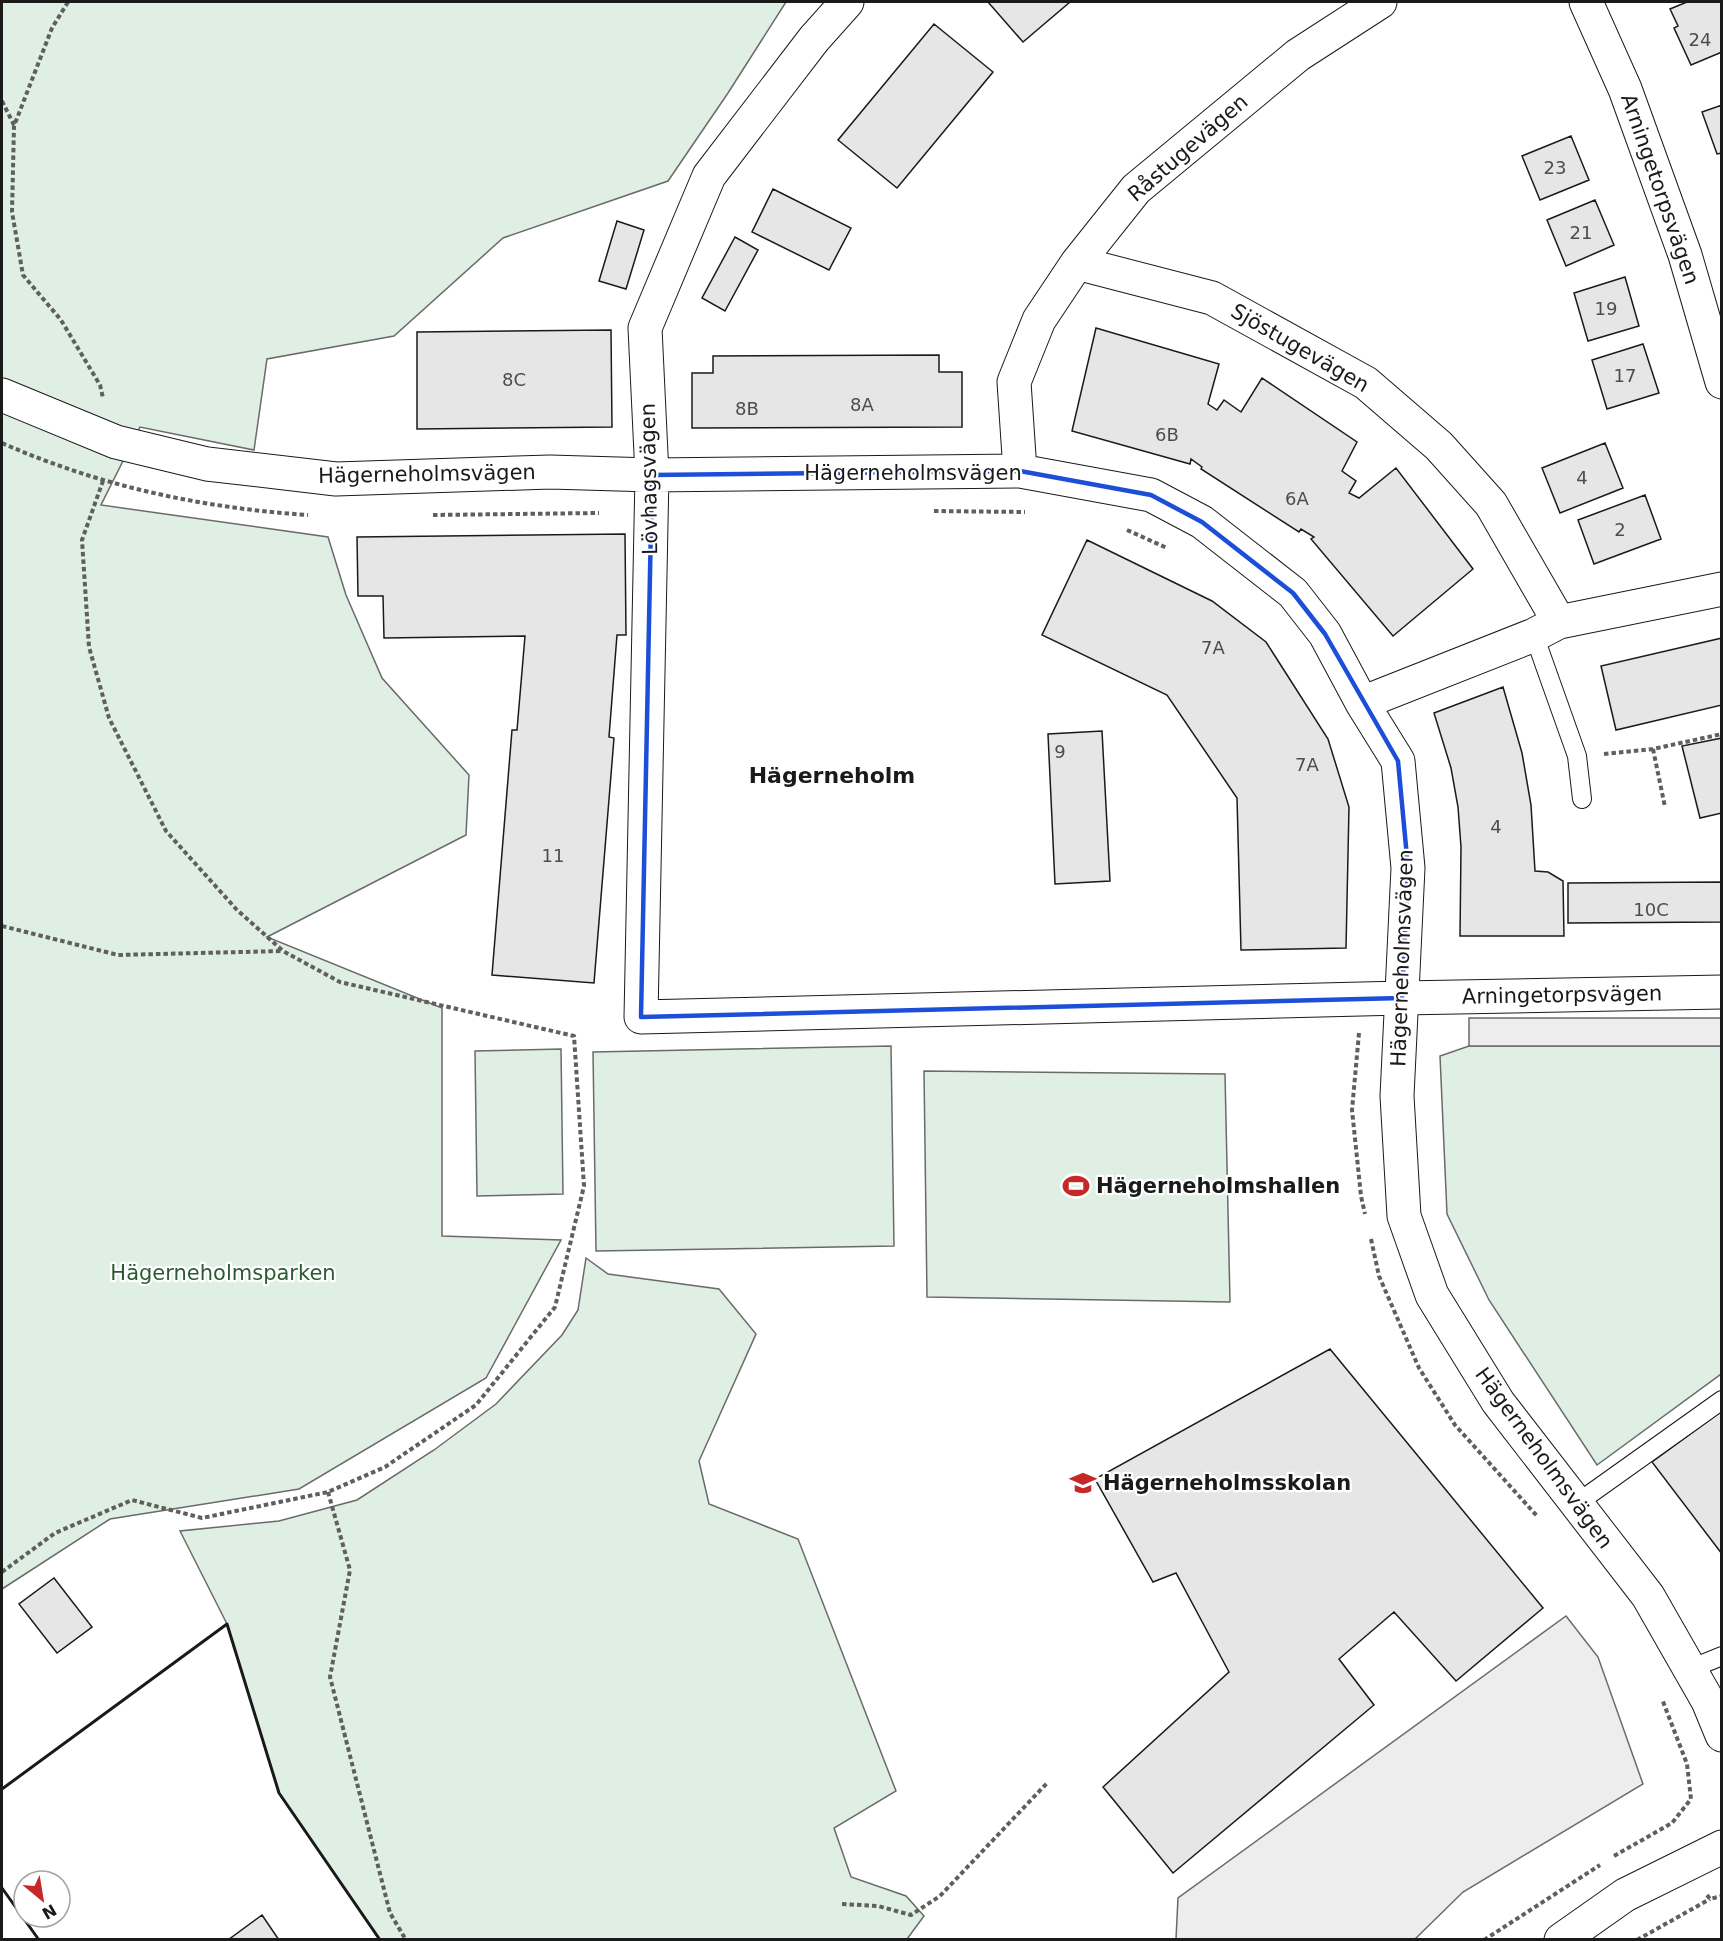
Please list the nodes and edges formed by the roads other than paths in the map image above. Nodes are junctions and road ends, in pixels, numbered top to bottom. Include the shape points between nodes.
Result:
1 (847, 2) edge
2 (1380, 2) edge
3 (1586, 2) edge
4 (1077, 263) junction
5 (1722, 382) edge
6 (2, 395) edge
7 (1020, 471) junction
8 (652, 475) junction
9 (1722, 589) edge
10 (1546, 628) junction
11 (1362, 703) junction
12 (1582, 799) dead end
13 (1722, 992) edge
14 (1402, 998) junction
15 (640, 1017) joint
16 (1722, 1400) edge
17 (1576, 1504) junction
18 (1722, 1656) edge
19 (1690, 1669) junction
20 (1722, 1735) edge
21 (1722, 1847) edge
22 (1561, 1940) edge

1 - 8 street, Lövhagsvägen via 709,176 645,328
2 - 4 street, Råstugevägen via 1298,55 1136,189
3 - 5 street, Arningetorpsvägen via 1625,89 1681,244
4 - 7 street, Råstugevägen via 1039,320 1014,382
4 - 10 street, Sjöstugevägen via 1212,298 1366,383 1439,446 1491,504
6 - 8 street, Hägerneholmsvägen via 106,438 207,464 336,479 550,472
7 - 8 street, Hägerneholmsvägen
7 - 11 street, Hägerneholmsvägen via 1151,495 1202,522 1293,593 1325,634
8 - 15 street, Lövhagsvägen
9 - 10 street
10 - 11 street
10 - 12 lane via 1577,756
11 - 14 street, Hägerneholmsvägen via 1398,761 1408,868
13 - 14 street, Arningetorpsvägen
14 - 15 street, Arningetorpsvägen
14 - 17 street, Hägerneholmsvägen via 1396,1096 1404,1216 1432,1295 1498,1402
16 - 17 lane
17 - 19 street, Hägerneholmsvägen via 1648,1596
18 - 19 lane
19 - 20 street, Hägerneholmsvägen
21 - 22 street via 1625,1895

